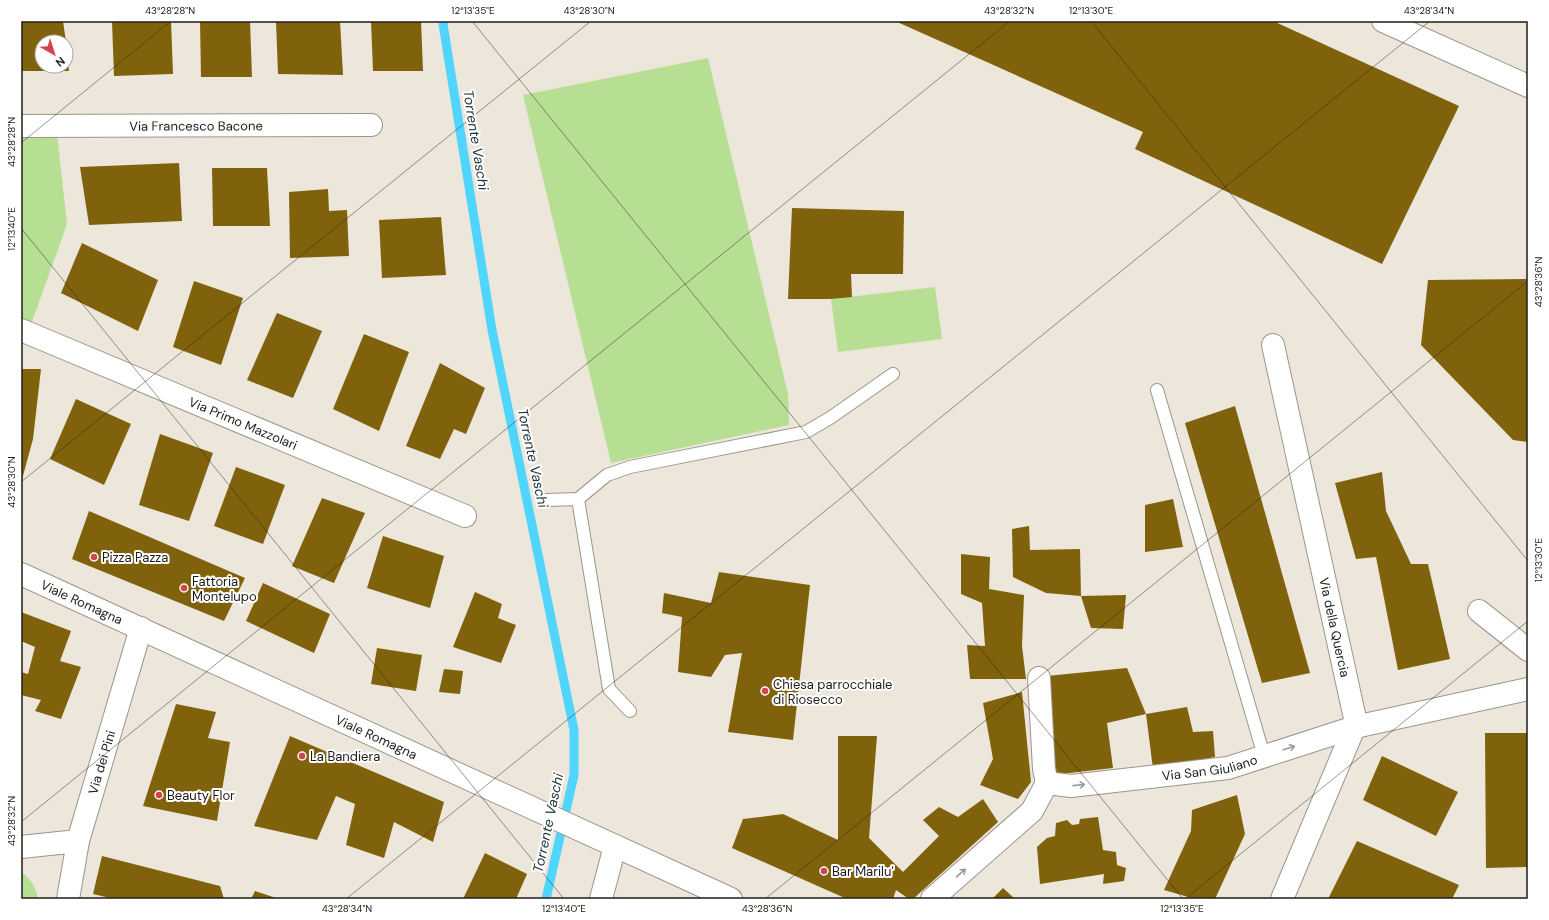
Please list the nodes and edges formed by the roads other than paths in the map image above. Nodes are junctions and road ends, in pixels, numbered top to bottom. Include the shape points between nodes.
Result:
1 (1383, 21) edge
2 (1528, 86) edge
3 (371, 125) dead end
4 (21, 126) edge
5 (21, 330) edge
6 (1273, 345) dead end
7 (893, 374) dead end
8 (1157, 390) dead end
9 (578, 499) junction
10 (546, 500) dead end
11 (465, 516) dead end
12 (21, 574) edge
13 (1479, 611) dead end
14 (141, 628) junction
15 (1528, 650) edge
16 (1039, 678) dead end
17 (1528, 689) edge
18 (630, 711) dead end
19 (1355, 727) junction
20 (1264, 756) junction
21 (1047, 783) junction
22 (78, 841) junction
23 (21, 846) edge
24 (616, 846) junction
25 (68, 899) edge
26 (601, 899) edge
27 (731, 899) edge
28 (932, 899) edge
29 (1282, 899) edge

1 - 2 street
3 - 4 street, Via Francesco Bacone
5 - 11 street, Via Primo Mazzolari
6 - 19 street, Via della Quercia
7 - 9 lane via 806,432 630,467 607,475
8 - 20 lane
9 - 10 lane
9 - 18 lane via 608,688
12 - 14 street, Viale Romagna
13 - 15 street
14 - 22 street, Via dei Pini
14 - 24 street, Viale Romagna
16 - 21 street
17 - 19 street, Via San Giuliano
20 -> 19 street, Via San Giuliano
19 - 29 street
21 -> 20 street, Via San Giuliano via 1071,786 1220,769
28 -> 21 street via 1032,811
22 - 23 street
22 - 25 street, Via dei Pini
24 - 26 street
24 - 27 street, Viale Romagna

